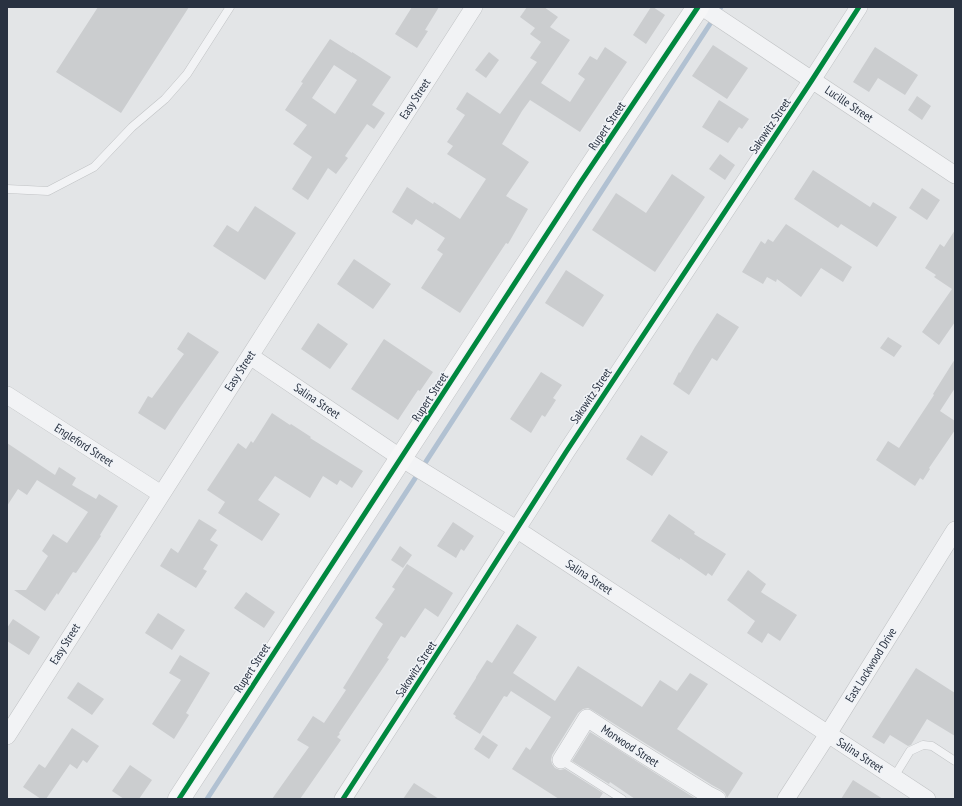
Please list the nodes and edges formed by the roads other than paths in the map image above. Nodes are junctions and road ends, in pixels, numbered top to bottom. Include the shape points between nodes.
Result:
1 (230, 7) edge
2 (474, 7) edge
3 (859, 7) edge
4 (703, 8) edge
5 (812, 80) junction
6 (955, 175) edge
7 (7, 189) edge
8 (250, 356) junction
9 (7, 396) edge
10 (406, 461) junction
11 (161, 494) junction
12 (516, 529) junction
13 (955, 530) edge
14 (828, 734) junction
15 (7, 736) edge
16 (561, 760) joint
17 (955, 761) edge
18 (894, 777) junction
19 (179, 799) edge
20 (343, 799) edge
21 (622, 799) edge
22 (716, 799) edge
23 (786, 799) edge
24 (927, 799) edge

1 - 7 lane via 187,74 94,168 48,191
2 - 8 street, Easy Street
3 - 5 street, Sakowitz Street
4 - 5 street, Lucille Street
4 - 10 street, Rupert Street via 580,183
5 - 6 street, Lucille Street
5 - 12 street, Sakowitz Street
8 - 10 street, Salina Street
8 - 11 street, Easy Street
9 - 11 street, Engleford Street
10 - 12 street, Salina Street
10 - 19 street, Rupert Street
11 - 15 street, Easy Street
12 - 14 street, Salina Street
12 - 20 street, Sakowitz Street
13 - 14 street, East Lockwood Drive
14 - 18 street, Salina Street
14 - 23 street, East Lockwood Drive
16 - 21 lane
16 - 22 street, Morwood Street via 587,718
17 - 18 lane via 932,746 923,745 910,752
18 - 24 street, Salina Street

